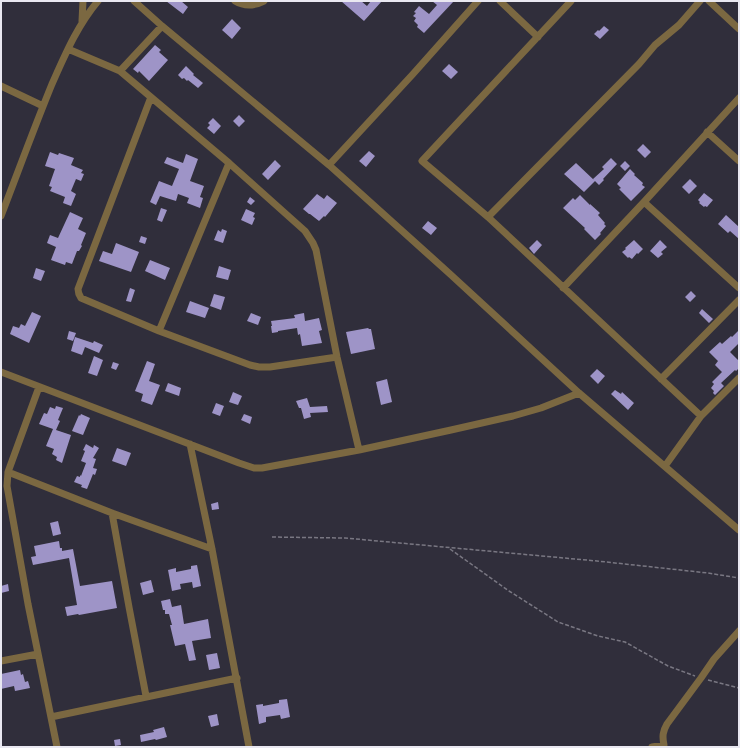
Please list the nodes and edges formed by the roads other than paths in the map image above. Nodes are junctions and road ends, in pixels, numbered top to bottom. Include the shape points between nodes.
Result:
1 (83, 1) edge
2 (98, 1) edge
3 (134, 1) edge
4 (235, 1) edge
5 (264, 1) edge
6 (478, 1) edge
7 (500, 1) edge
8 (571, 1) edge
9 (700, 1) edge
10 (709, 1) edge
11 (82, 22) junction
12 (162, 26) junction
13 (739, 29) edge
14 (538, 37) junction
15 (68, 49) junction
16 (120, 71) junction
17 (1, 86) edge
18 (151, 97) junction
19 (739, 98) edge
20 (44, 106) junction
21 (708, 132) junction
22 (739, 161) edge
23 (229, 163) junction
24 (328, 165) junction
25 (644, 202) junction
26 (1, 216) edge
27 (488, 217) junction
28 (563, 288) junction
29 (739, 288) edge
30 (739, 300) edge
31 (158, 331) junction
32 (337, 357) junction
33 (1, 372) edge
34 (739, 378) edge
35 (661, 380) junction
36 (39, 387) junction
37 (579, 393) junction
38 (700, 416) junction
39 (190, 444) junction
40 (359, 450) junction
41 (665, 466) junction
42 (8, 472) junction
43 (112, 513) junction
44 (739, 530) edge
45 (212, 549) junction
46 (739, 631) edge
47 (38, 654) junction
48 (1, 661) edge
49 (237, 678) junction
50 (146, 696) junction
51 (51, 717) junction
52 (664, 746) edge
53 (57, 747) edge
54 (249, 747) edge
55 (652, 747) edge

1 - 11 street
2 - 11 street
3 - 12 street
4 - 5 street via 247,6
6 - 24 street
7 - 14 street
8 - 14 street
9 - 27 street
10 - 13 street
11 - 15 street
12 - 16 street
12 - 24 street
14 - 27 street via 422,161
15 - 16 street
15 - 20 street
16 - 18 street
17 - 20 street
18 - 23 street
18 - 31 street via 78,291 81,298
19 - 21 street
20 - 26 street
21 - 22 street
21 - 25 street
23 - 31 street
23 - 32 street via 305,231 313,243
24 - 37 street
25 - 28 street
25 - 29 street
27 - 28 street
28 - 35 street
30 - 35 street
31 - 32 street via 259,367
32 - 40 street
33 - 36 street
34 - 38 street
35 - 38 street
36 - 39 street
36 - 42 street
37 - 40 street via 513,416
37 - 41 street
38 - 41 street
39 - 40 street via 254,468
39 - 45 street
41 - 44 street
42 - 43 street
42 - 47 street via 7,486
43 - 45 street
43 - 50 street
45 - 49 street
46 - 52 street via 714,659 664,729
47 - 48 street
47 - 51 street
49 - 50 street
49 - 54 street
50 - 51 street
51 - 53 street
52 - 55 street

